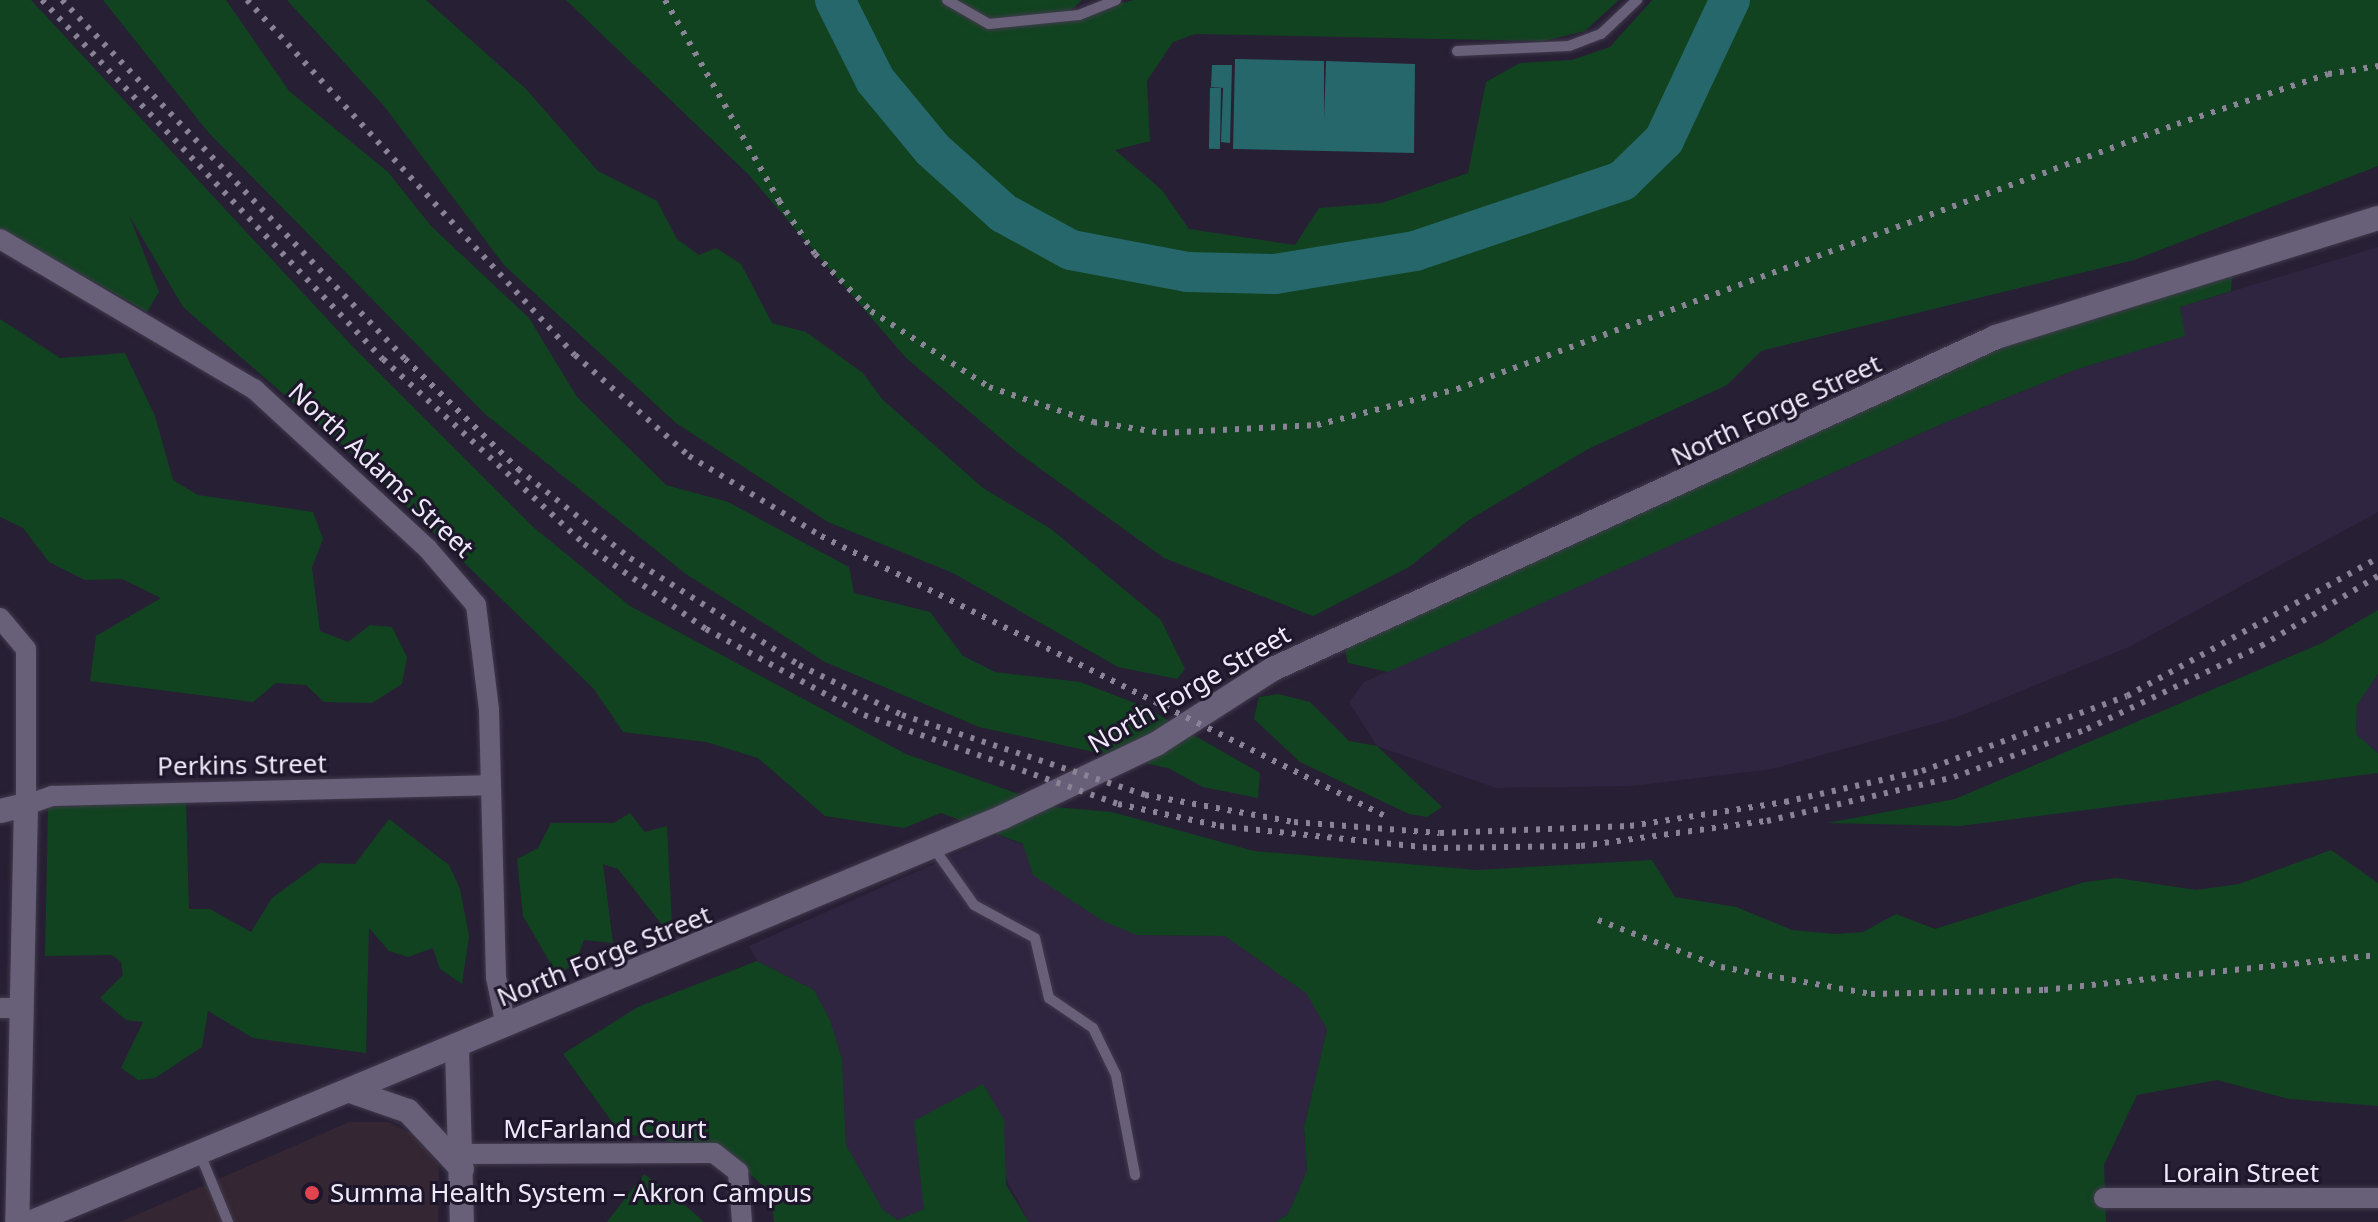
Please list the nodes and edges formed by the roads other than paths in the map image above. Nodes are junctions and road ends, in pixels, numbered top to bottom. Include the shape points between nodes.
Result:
1 (947, 0) edge
2 (1116, 0) edge
3 (1637, 0) edge
4 (1457, 51) dead end
5 (2378, 218) edge
6 (0, 239) edge
7 (0, 618) edge
8 (488, 785) junction
9 (26, 805) junction
10 (0, 811) edge
11 (933, 847) junction
12 (11, 1008) edge
13 (506, 1026) junction
14 (457, 1048) junction
15 (350, 1091) junction
16 (200, 1154) junction
17 (462, 1162) junction
18 (1135, 1175) dead end
19 (2104, 1198) dead end
20 (2378, 1198) edge
21 (227, 1220) edge
22 (17, 1222) edge
23 (32, 1222) edge
24 (462, 1222) edge
25 (742, 1222) edge

1 - 2 lane via 989,24 1079,15
3 - 4 lane via 1601,34 1569,46
5 - 11 street, North Forge Street via 1996,337 1273,669 1109,769
6 - 8 street, North Adams Street via 144,317 254,389 464,588 485,640
7 - 9 street via 26,649
8 - 9 street, Perkins Street via 52,796
8 - 13 street, North Adams Street via 496,977
9 - 10 street, Perkins Street
9 - 12 street
11 - 13 street, North Forge Street
11 - 18 lane via 974,905 1035,938 1049,998 1093,1028 1116,1075
12 - 22 street
13 - 14 street, North Forge Street
14 - 15 street, North Forge Street
14 - 17 street
15 - 16 street, North Forge Street
15 - 17 street via 408,1111
16 - 21 lane
16 - 23 street, North Forge Street
17 - 24 street
17 - 25 street, McFarland Court via 714,1153 738,1172
19 - 20 street, Lorain Street

